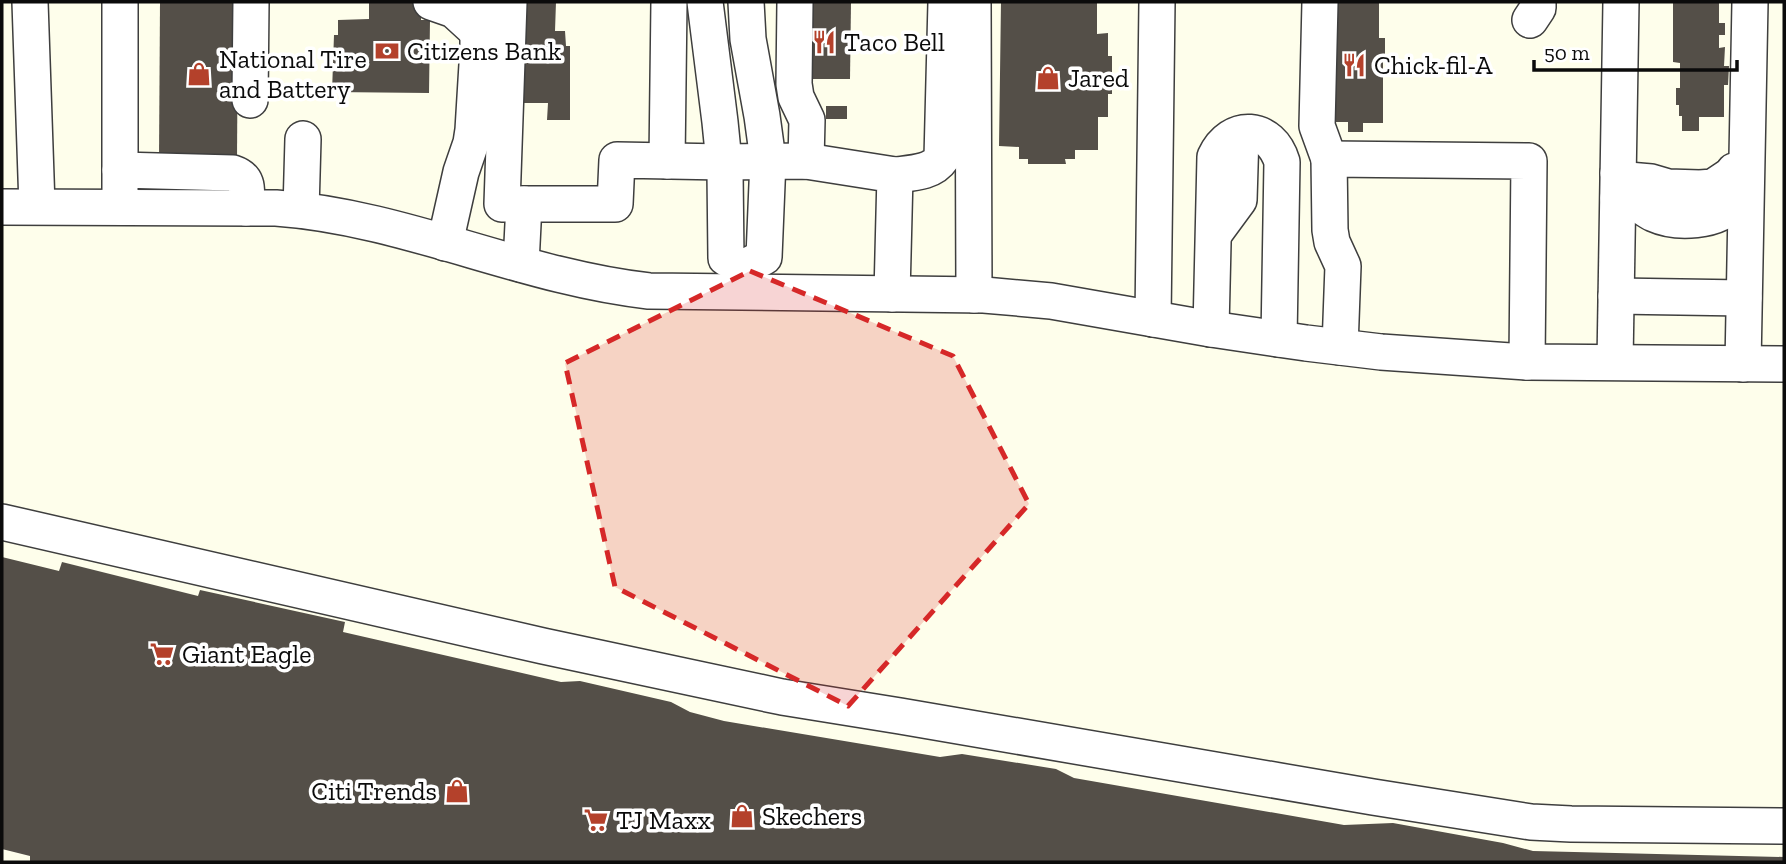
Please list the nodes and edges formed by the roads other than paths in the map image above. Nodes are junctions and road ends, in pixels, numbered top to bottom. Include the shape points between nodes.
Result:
1 (30, 2) edge
2 (120, 2) edge
3 (251, 2) edge
4 (431, 2) edge
5 (509, 2) edge
6 (669, 2) edge
7 (705, 2) edge
8 (746, 2) edge
9 (795, 2) edge
10 (946, 2) edge
11 (973, 2) edge
12 (1157, 2) edge
13 (1320, 2) edge
14 (1621, 2) edge
15 (1735, 2) edge
16 (1750, 2) edge
17 (478, 17) edge
18 (250, 100) dead end
19 (303, 139) dead end
20 (1329, 159) junction
21 (768, 160) junction
22 (667, 161) junction
23 (806, 161) junction
24 (724, 162) junction
25 (120, 170) junction
26 (895, 175) junction
27 (1618, 185) junction
28 (513, 204) junction
29 (37, 206) junction
30 (2, 207) edge
31 (120, 207) junction
32 (246, 208) junction
33 (301, 210) junction
34 (445, 243) junction
35 (521, 264) junction
36 (742, 280) junction
37 (892, 294) junction
38 (974, 295) junction
39 (1616, 296) junction
40 (1744, 298) junction
41 (1153, 319) junction
42 (1211, 329) junction
43 (1279, 339) junction
44 (1340, 347) junction
45 (1527, 362) junction
46 (1615, 362) junction
47 (1743, 364) junction
48 (1784, 364) edge
49 (2, 522) edge
50 (1784, 827) edge

1 - 29 lane
2 - 25 lane
3 - 18 lane
4 - 17 lane
5 - 28 lane
6 - 22 lane
7 - 24 lane
8 - 21 lane
9 - 23 lane via 794,84 807,120
10 - 26 lane via 942,158 926,170
11 - 38 lane
12 - 41 lane
13 - 20 lane via 1317,126
14 - 27 lane
15 - 27 lane via 1734,173 1713,187 1668,187 1628,180
16 - 40 lane
17 - 34 lane via 473,130
19 - 33 lane
20 - 44 lane via 1330,230 1343,266
20 - 45 lane via 1529,161
21 - 23 lane
21 - 24 lane
21 - 36 lane via 764,257
22 - 24 lane
22 - 28 lane via 617,160 615,204
23 - 26 lane
24 - 36 lane via 726,258
25 - 31 lane
25 - 32 lane via 233,173 246,183
26 - 37 lane
27 - 39 lane
28 - 35 lane
29 - 30 lane
29 - 31 lane
31 - 32 lane
32 - 33 lane
33 - 34 lane
34 - 35 lane
35 - 36 lane via 649,291
36 - 37 lane
37 - 38 lane
38 - 41 lane via 1051,301
39 - 40 lane
39 - 46 lane
40 - 47 lane
41 - 42 lane
42 - 43 lane
42 - 43 lane via 1215,157 1226,142 1254,132 1275,146 1282,162
43 - 44 lane
44 - 45 lane
45 - 46 lane
46 - 47 lane
47 - 48 lane
49 - 50 lane via 782,697 1523,821

